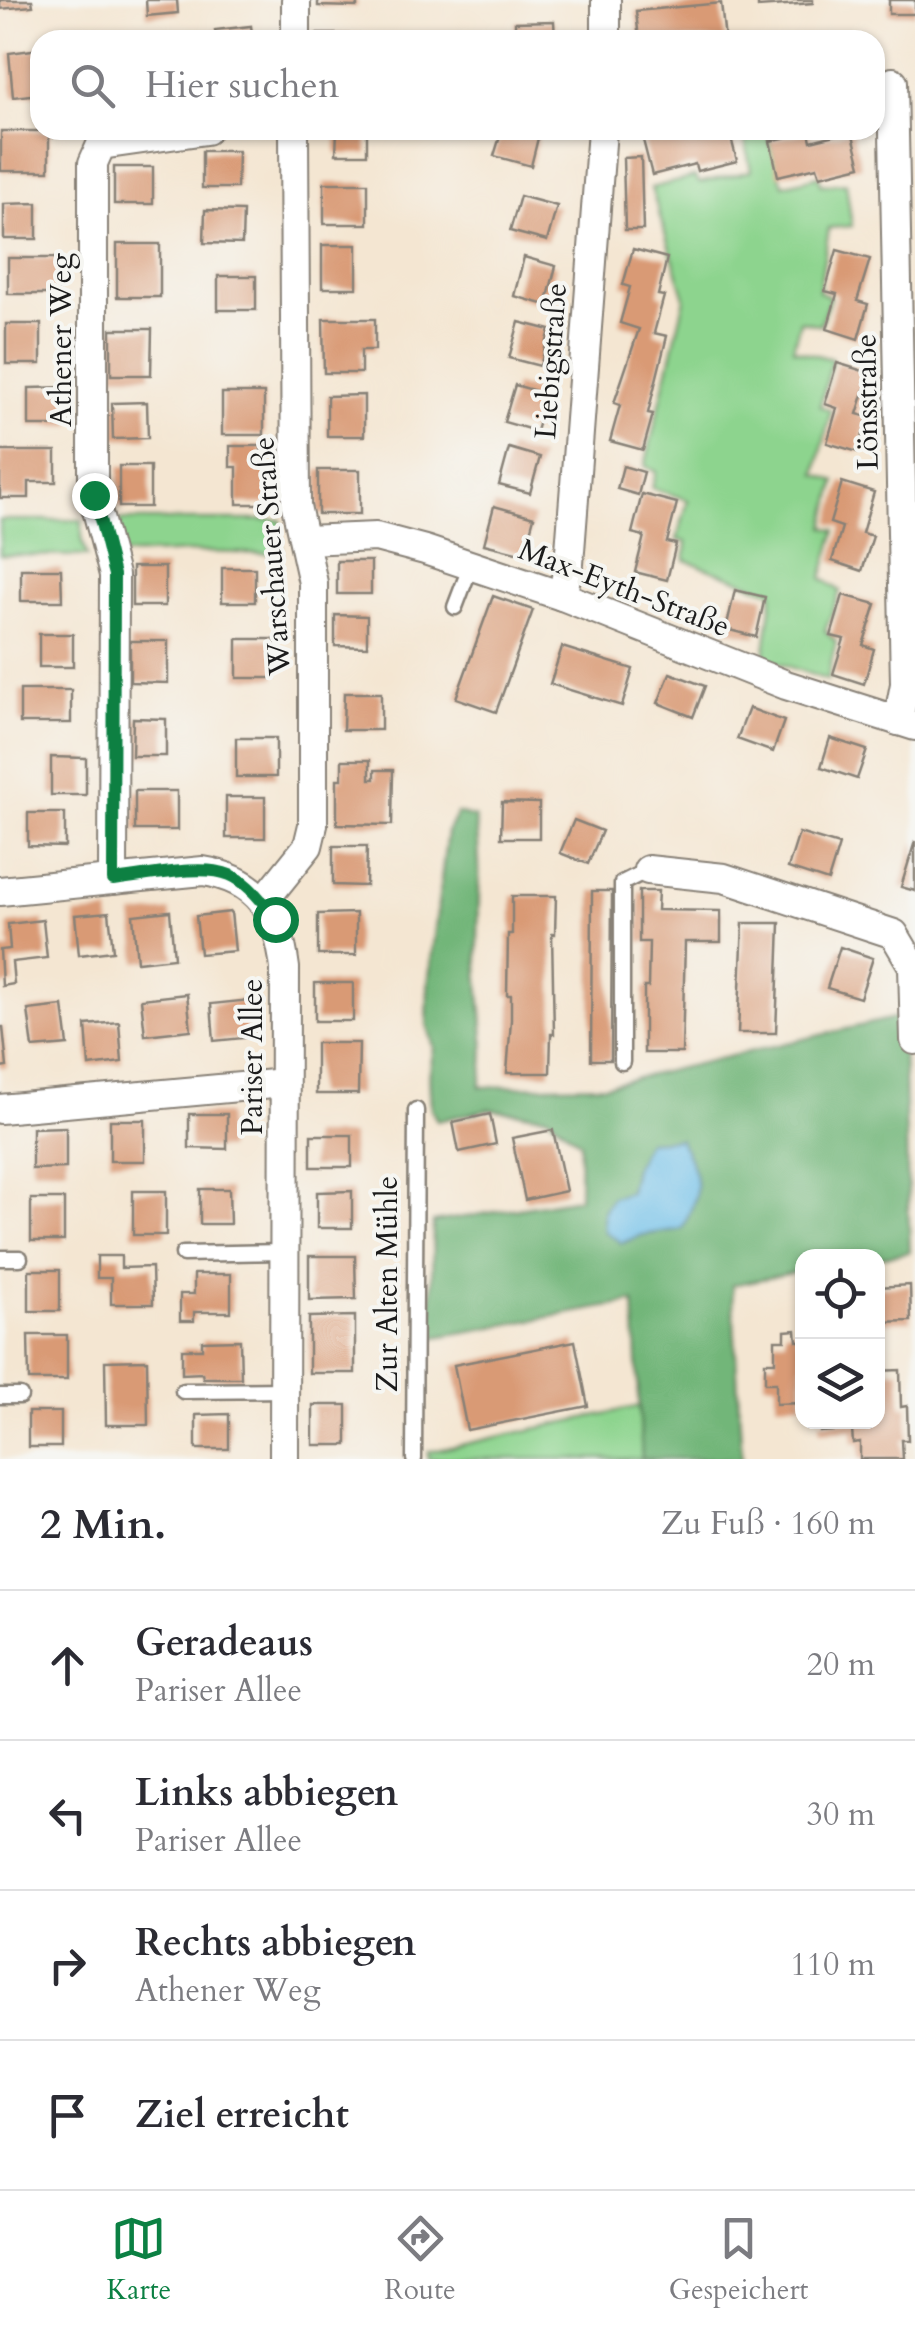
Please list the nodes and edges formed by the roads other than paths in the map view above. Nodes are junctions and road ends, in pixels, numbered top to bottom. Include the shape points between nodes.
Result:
1 (296, 0) edge
2 (606, 0) edge
3 (296, 30) edge
4 (606, 30) edge
5 (894, 82) edge
6 (136, 140) edge
7 (294, 140) edge
8 (601, 140) edge
9 (305, 540) junction
10 (471, 565) junction
11 (562, 596) junction
12 (455, 607) dead end
13 (907, 723) edge
14 (648, 870) joint
15 (113, 880) junction
16 (0, 891) edge
17 (263, 902) junction
18 (915, 1040) edge
19 (622, 1062) dead end
20 (284, 1083) junction
21 (0, 1109) edge
22 (416, 1110) dead end
23 (284, 1252) junction
24 (183, 1254) dead end
25 (0, 1258) edge
26 (20, 1258) dead end
27 (284, 1390) junction
28 (183, 1391) dead end
29 (0, 1396) edge
30 (20, 1396) dead end
31 (284, 1459) edge
32 (414, 1459) edge

1 - 3 street
2 - 4 street
5 - 13 street, Lönsstraße
6 - 15 street, Athener Weg via 101,145 94,163 94,495 114,575
7 - 9 street, Warschauer Straße via 296,506
8 - 11 street, Liebigstraße
9 - 10 street, Max-Eyth-Straße via 376,537
9 - 17 street, Warschauer Straße via 312,583 313,825 302,856
10 - 11 street, Max-Eyth-Straße
10 - 12 lane
11 - 13 street, Max-Eyth-Straße via 786,685
14 - 18 street via 724,878 894,934 913,966
14 - 19 lane via 622,883
15 - 16 street
15 - 17 street via 203,871 230,875
17 - 20 street, Pariser Allee via 275,919 285,968
20 - 21 street
20 - 23 street, Pariser Allee
22 - 32 lane, Zur Alten Mühle
23 - 24 lane
23 - 27 street, Pariser Allee
25 - 26 lane
27 - 28 lane
27 - 31 street, Pariser Allee
29 - 30 lane

